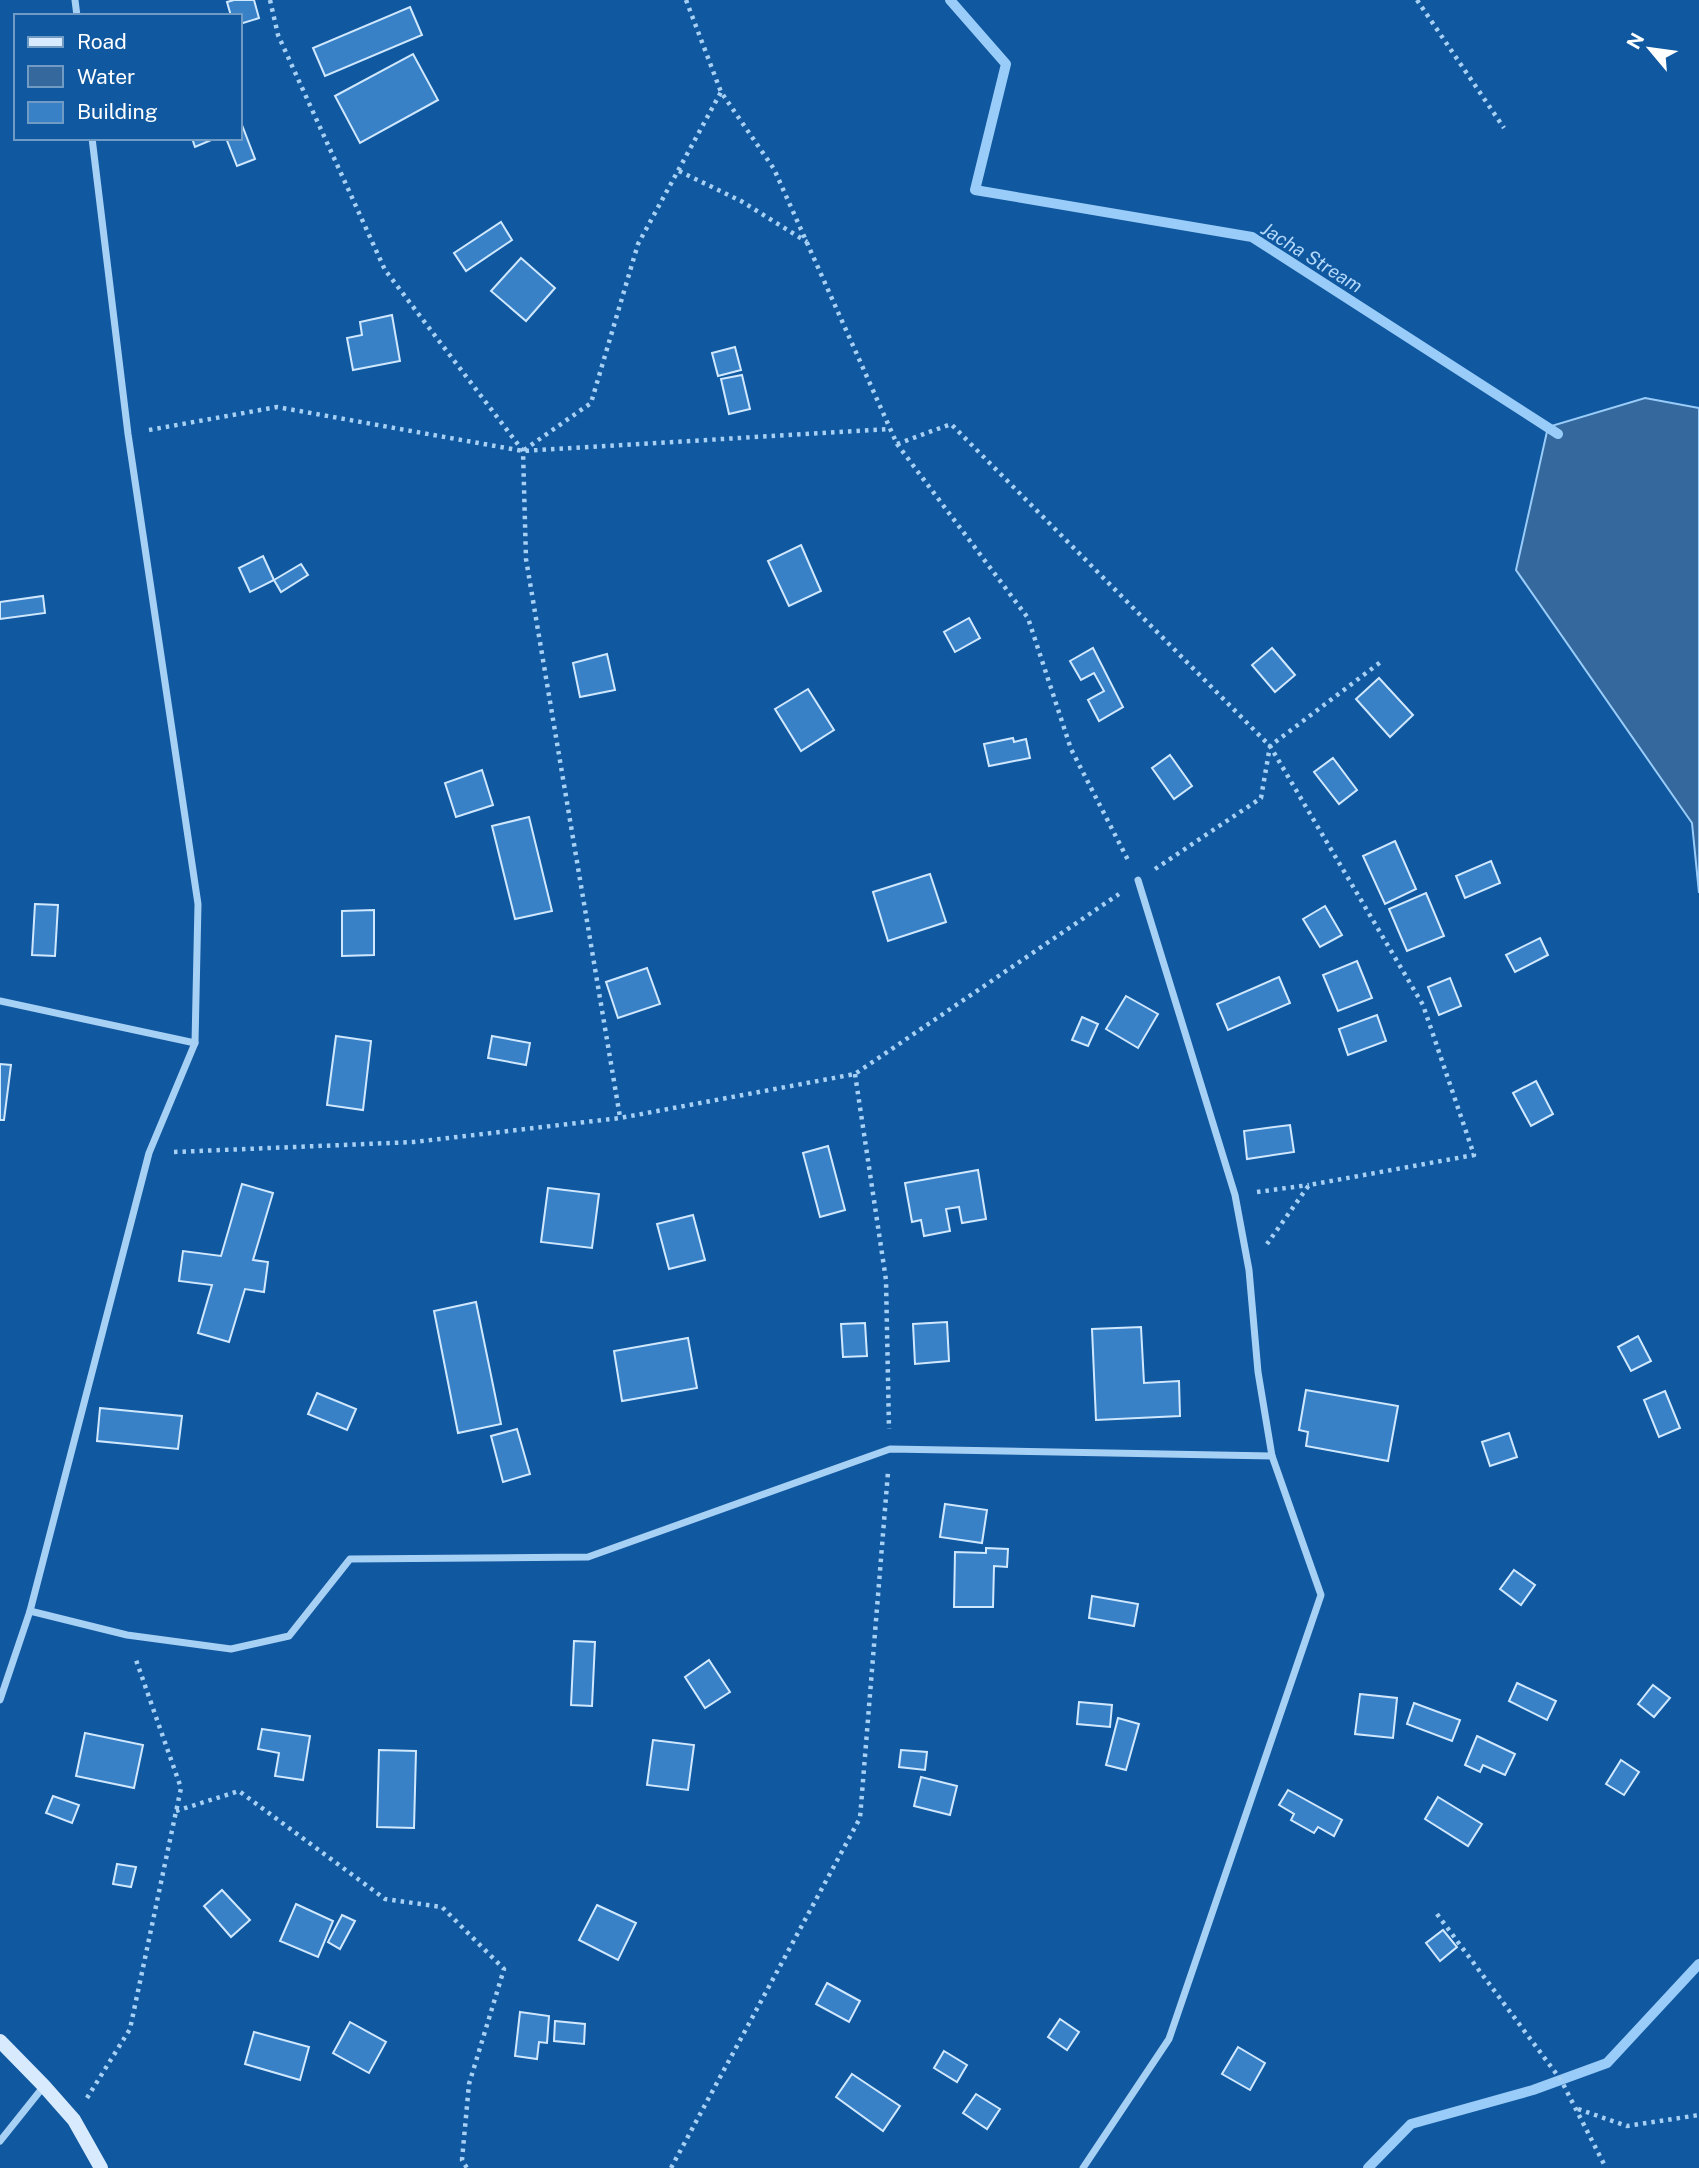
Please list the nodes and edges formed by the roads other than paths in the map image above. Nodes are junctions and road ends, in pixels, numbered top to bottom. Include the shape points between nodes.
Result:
1 (92, 140) edge
2 (1138, 880) road end
3 (0, 1001) edge
4 (195, 1043) junction
5 (1272, 1456) junction
6 (30, 1611) junction
7 (0, 1700) edge
8 (0, 2041) edge
9 (44, 2086) junction
10 (0, 2141) edge
11 (101, 2168) edge
12 (1083, 2168) edge

1 - 4 street via 128,434 198,904
2 - 5 street via 1235,1195
3 - 4 street
4 - 6 street via 149,1153
5 - 6 street via 890,1449 588,1557 350,1559 289,1636 231,1649 127,1635
5 - 12 street via 1321,1595 1170,2039
6 - 7 street
8 - 9 street
9 - 10 street
9 - 11 street via 74,2120

